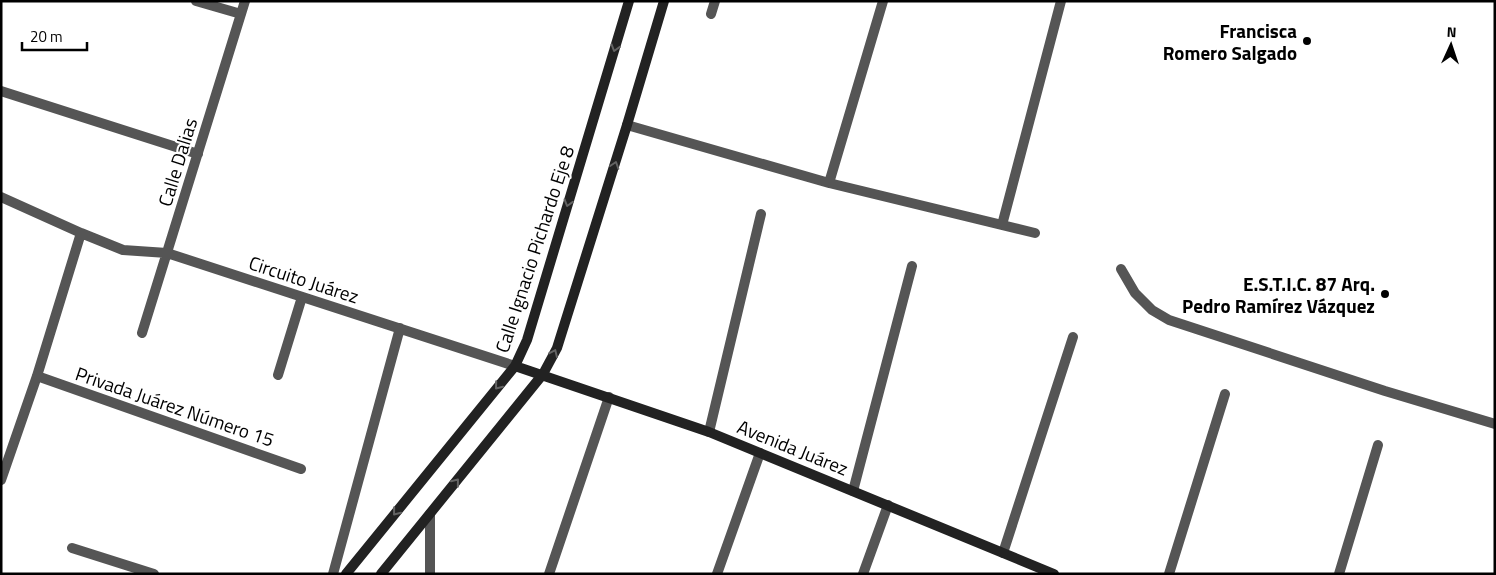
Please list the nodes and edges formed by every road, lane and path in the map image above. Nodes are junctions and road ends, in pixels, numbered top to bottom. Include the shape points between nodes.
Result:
1 (196, 1) edge
2 (245, 1) edge
3 (629, 1) edge
4 (664, 1) edge
5 (715, 1) edge
6 (883, 1) edge
7 (1061, 1) edge
8 (241, 14) junction
9 (711, 14) dead end
10 (1, 91) edge
11 (627, 125) junction
12 (198, 154) junction
13 (829, 183) junction
14 (1, 197) edge
15 (761, 214) dead end
16 (1002, 225) junction
17 (81, 233) junction
18 (1035, 233) dead end
19 (167, 253) junction
20 (912, 266) dead end
21 (1121, 269) dead end
22 (302, 297) junction
23 (400, 328) junction
24 (142, 333) dead end
25 (1073, 337) dead end
26 (515, 366) junction
27 (544, 374) junction
28 (278, 375) dead end
29 (37, 376) junction
30 (1225, 394) dead end
31 (608, 397) junction
32 (1495, 424) edge
33 (709, 432) junction
34 (1378, 444) dead end
35 (760, 453) junction
36 (301, 469) dead end
37 (1, 480) edge
38 (853, 491) junction
39 (888, 505) junction
40 (430, 514) junction
41 (72, 548) dead end
42 (1003, 552) junction
43 (154, 574) edge
44 (333, 574) edge
45 (346, 574) edge
46 (381, 574) edge
47 (430, 574) edge
48 (549, 574) edge
49 (717, 574) edge
50 (863, 574) edge
51 (1054, 574) edge
52 (1169, 574) edge
53 (1339, 574) edge

1 - 8 street
2 - 8 street, Calle Dalias
3 -> 26 main road, Calle Ignacio Pichardo Eje 8 via 527,340
4 - 11 main road
5 - 9 street
6 - 13 street
7 - 16 street
8 - 12 street, Calle Dalias
10 - 12 street
11 - 13 street
27 -> 11 main road via 557,348
12 - 19 street, Calle Dalias
13 - 16 street
14 - 17 street, Circuito Juárez
15 - 33 street
16 - 18 street
17 - 19 street, Circuito Juárez via 123,250
17 - 29 street
19 - 22 street, Circuito Juárez
19 - 24 street, Calle Dalias
20 - 38 street
21 - 32 street via 1135,293 1152,310 1169,320
22 - 23 street, Circuito Juárez
22 - 28 street
23 - 26 street, Circuito Juárez
23 - 44 street
25 - 42 street
26 - 27 main road, Avenida Juárez
26 -> 45 main road, Calle Ignacio Pichardo Eje 8
27 - 31 main road, Avenida Juárez
40 -> 27 main road
29 - 36 street, Privada Juárez Número 15
29 - 37 street
30 - 52 street
31 - 33 main road, Avenida Juárez
31 - 48 street
33 - 35 main road, Avenida Juárez
34 - 53 street
35 - 38 main road, Avenida Juárez
35 - 49 street
38 - 39 main road, Avenida Juárez
39 - 42 main road, Avenida Juárez
39 - 50 street
40 - 46 main road
40 - 47 street
41 - 43 street
42 - 51 main road, Avenida Juárez

